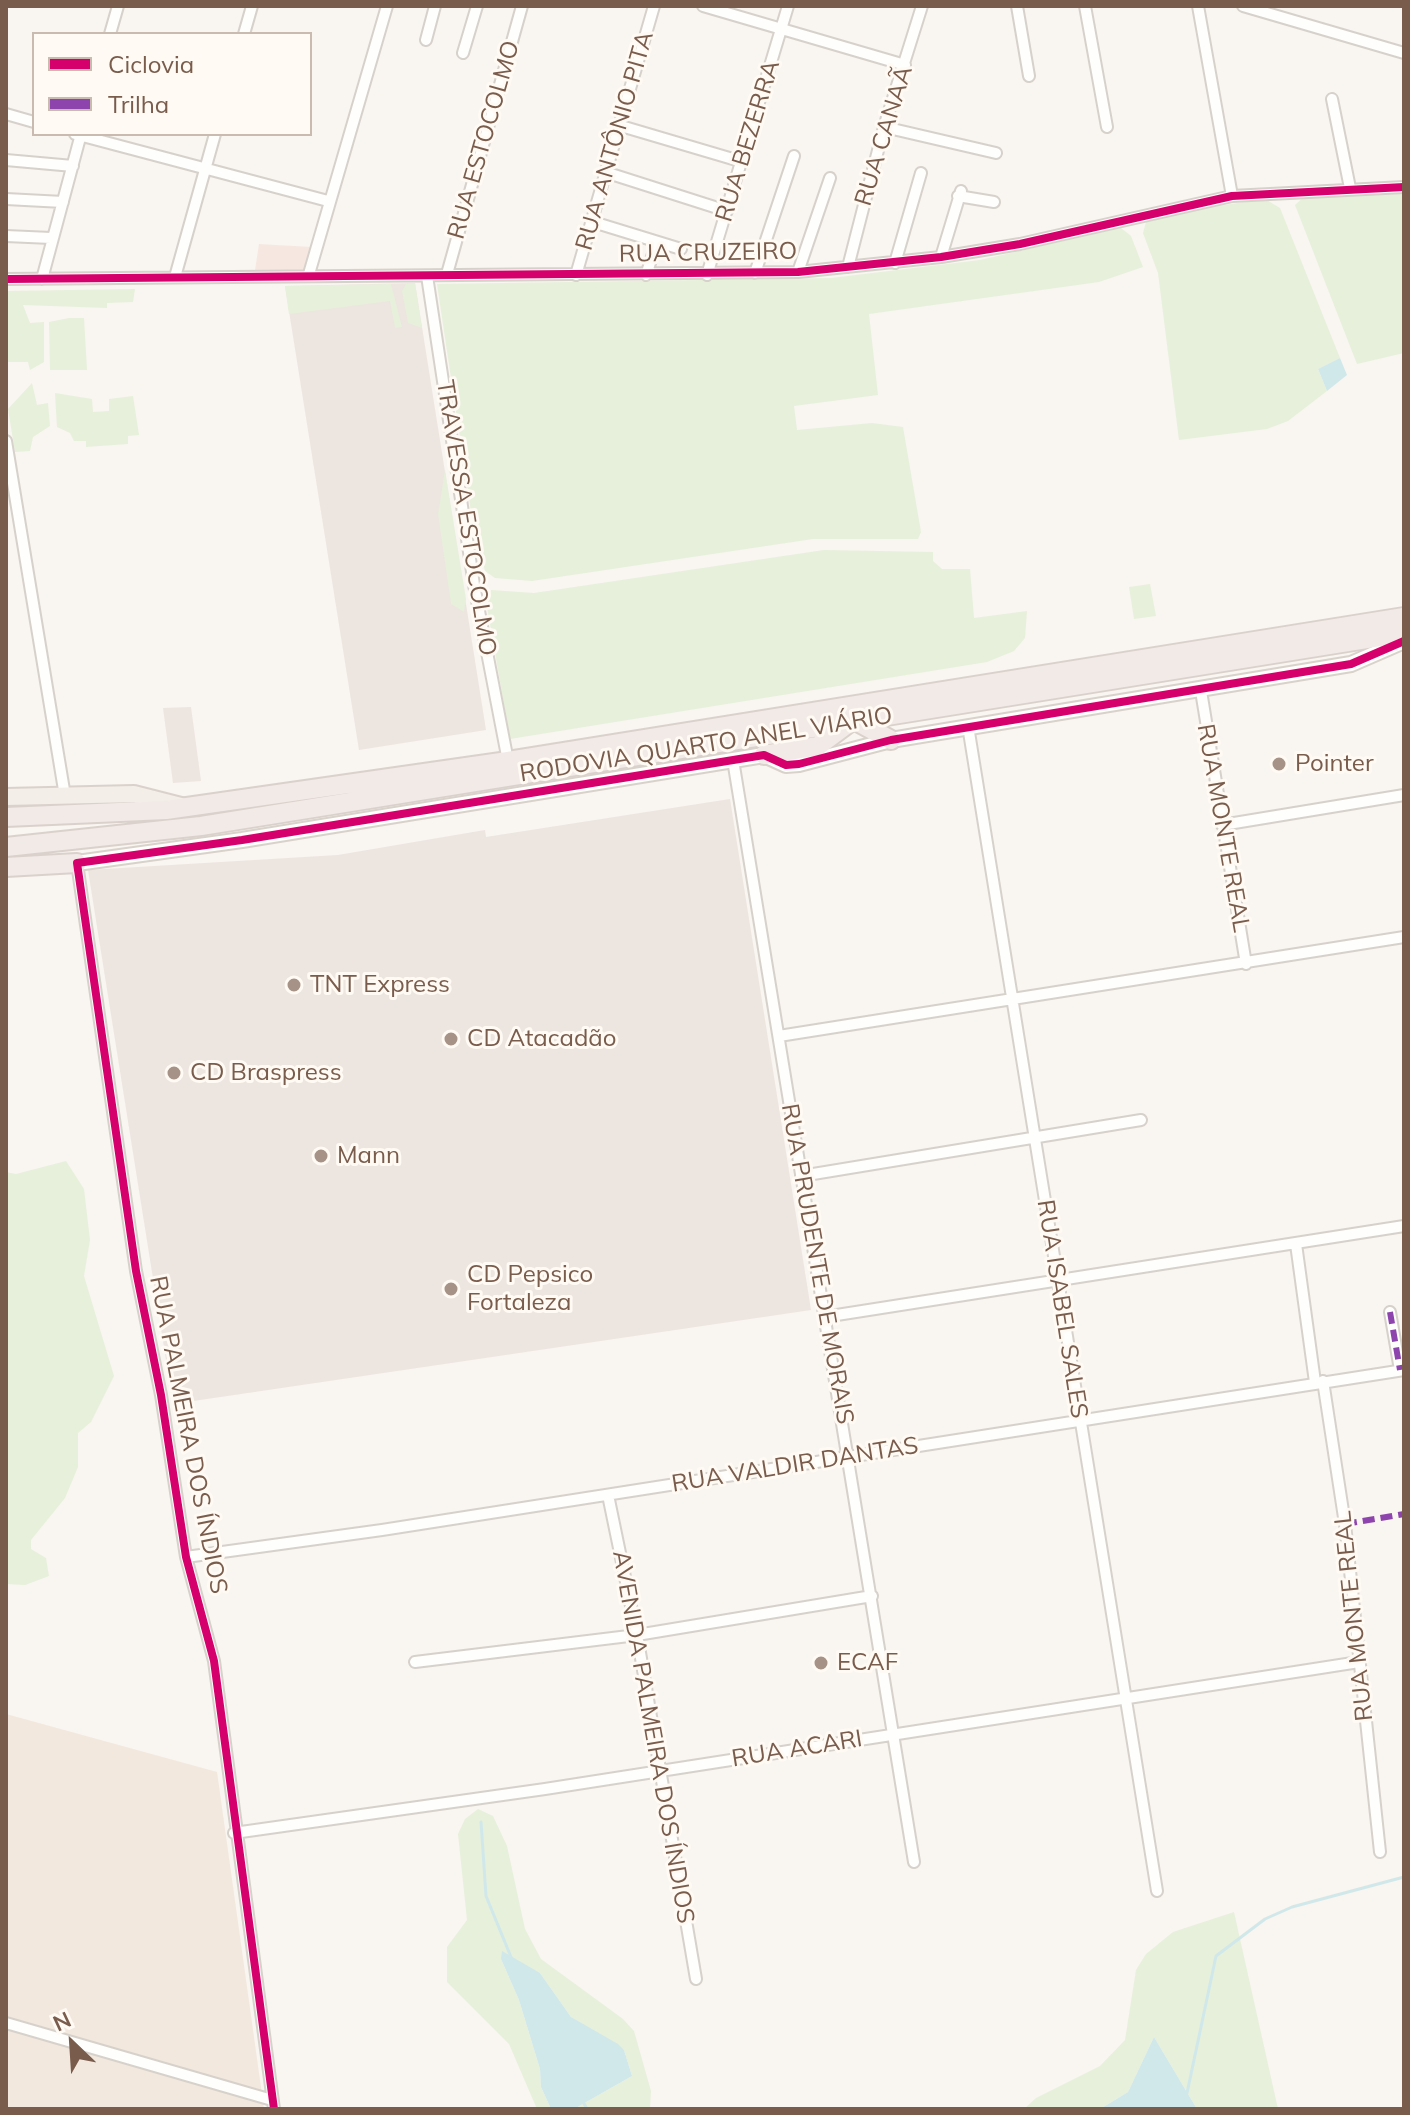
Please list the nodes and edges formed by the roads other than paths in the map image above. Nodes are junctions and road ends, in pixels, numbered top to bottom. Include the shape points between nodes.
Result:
1 (118, 6) edge
2 (252, 6) edge
3 (387, 6) edge
4 (435, 6) edge
5 (477, 6) edge
6 (522, 6) edge
7 (654, 6) edge
8 (703, 6) edge
9 (788, 6) edge
10 (922, 6) edge
11 (1017, 6) edge
12 (1085, 6) edge
13 (1198, 6) edge
14 (1243, 6) edge
15 (1257, 8) edge
16 (781, 29) junction
17 (111, 32) edge
18 (245, 32) edge
19 (426, 40) dead end
20 (463, 53) dead end
21 (1404, 53) edge
22 (905, 65) junction
23 (1029, 76) dead end
24 (1332, 99) dead end
25 (6, 114) edge
26 (32, 121) edge
27 (621, 126) junction
28 (884, 127) junction
29 (1107, 127) dead end
30 (79, 136) edge
31 (83, 136) edge
32 (214, 136) edge
33 (996, 153) dead end
34 (794, 156) dead end
35 (6, 160) edge
36 (743, 162) junction
37 (73, 166) junction
38 (204, 168) junction
39 (608, 173) junction
40 (921, 173) dead end
41 (830, 178) dead end
42 (1404, 187) edge
43 (1350, 188) junction
44 (1232, 196) junction
45 (6, 199) edge
46 (328, 201) junction
47 (63, 202) junction
48 (994, 202) dead end
49 (727, 211) junction
50 (593, 222) junction
51 (6, 236) edge
52 (51, 238) junction
53 (657, 242) junction
54 (681, 249) dead end
55 (941, 257) junction
56 (895, 263) junction
57 (848, 267) junction
58 (798, 272) junction
59 (755, 273) junction
60 (309, 274) junction
61 (447, 274) junction
62 (576, 275) junction
63 (646, 275) junction
64 (707, 275) junction
65 (427, 276) junction
66 (175, 277) junction
67 (6, 279) edge
68 (42, 279) junction
69 (6, 441) edge
70 (1404, 617) edge
71 (1404, 633) edge
72 (1404, 641) edge
73 (1201, 691) junction
74 (853, 722) junction
75 (968, 726) junction
76 (891, 740) junction
77 (764, 755) junction
78 (733, 760) junction
79 (508, 761) junction
80 (1404, 795) edge
81 (6, 797) edge
82 (66, 805) junction
83 (6, 817) edge
84 (1222, 825) junction
85 (71, 841) junction
86 (6, 847) edge
87 (77, 863) junction
88 (6, 867) edge
89 (1404, 937) edge
90 (1246, 964) junction
91 (1013, 999) junction
92 (779, 1036) junction
93 (1141, 1120) dead end
94 (1034, 1138) junction
95 (801, 1176) junction
96 (1404, 1226) edge
97 (1296, 1244) junction
98 (1057, 1280) junction
99 (1390, 1312) dead end
100 (824, 1317) junction
101 (1402, 1370) edge
102 (1319, 1382) junction
103 (1081, 1420) junction
104 (849, 1456) junction
105 (608, 1495) junction
106 (186, 1557) junction
107 (872, 1596) junction
108 (637, 1635) junction
109 (415, 1662) dead end
110 (1359, 1662) junction
111 (1125, 1698) junction
112 (894, 1734) junction
113 (659, 1771) junction
114 (234, 1833) junction
115 (1380, 1852) dead end
116 (914, 1862) dead end
117 (1157, 1891) dead end
118 (696, 1979) dead end
119 (6, 2023) edge
120 (273, 2104) edge

1 - 17 street
2 - 18 street
3 - 46 street
4 - 19 street
5 - 20 street
6 - 61 street, RUA ESTOCOLMO
7 - 27 street, RUA ANTÔNIO PITA
8 - 16 street
9 - 16 street, RUA BEZERRA
10 - 22 street, RUA CANAÃ
11 - 23 street
12 - 29 street
13 - 44 street
14 - 15 street
15 - 21 street
16 - 22 street
16 - 36 street, RUA BEZERRA
22 - 28 street, RUA CANAÃ
24 - 43 street
25 - 26 street
27 - 36 street
27 - 39 street, RUA ANTÔNIO PITA
28 - 33 street
28 - 57 street, RUA CANAÃ
30 - 37 street
31 - 38 street
32 - 38 street
34 - 59 street
35 - 37 street
36 - 49 street, RUA BEZERRA
37 - 47 street
38 - 46 street
38 - 66 street
39 - 49 street
39 - 50 street, RUA ANTÔNIO PITA
40 - 56 street
41 - 58 street
42 - 43 street, RUA CRUZEIRO
43 - 44 street, RUA CRUZEIRO
44 - 55 street, RUA CRUZEIRO
45 - 47 street
46 - 60 street
47 - 52 street
48 - 55 street via 960,193
49 - 64 street, RUA BEZERRA
50 - 53 street
50 - 62 street, RUA ANTÔNIO PITA
51 - 52 street
52 - 68 street
53 - 54 street
53 - 63 street
55 - 56 street, RUA CRUZEIRO
56 - 57 street, RUA CRUZEIRO
57 - 58 street, RUA CRUZEIRO
58 - 59 street, RUA CRUZEIRO
59 - 64 street, RUA CRUZEIRO
60 - 65 street, RUA CRUZEIRO
60 - 66 street, RUA CRUZEIRO
61 - 62 street, RUA CRUZEIRO
61 - 65 street, RUA CRUZEIRO
62 - 63 street, RUA CRUZEIRO
63 - 64 street, RUA CRUZEIRO
65 - 79 street, TRAVESSA ESTOCOLMO via 474,585
66 - 68 street, RUA CRUZEIRO
67 - 68 street, RUA CRUZEIRO
69 - 82 street
70 - 79 highway, RODOVIA QUARTO ANEL VIÁRIO
71 - 74 highway, RODOVIA QUARTO ANEL VIÁRIO
72 - 73 street via 1351,664
73 - 75 street
73 - 84 street, RUA MONTE REAL
74 - 76 highway
74 - 77 highway via 818,746
74 - 85 highway, RODOVIA QUARTO ANEL VIÁRIO via 201,826
75 - 76 street
75 - 91 street, RUA ISABEL SALES
76 - 77 street via 799,764 786,765
77 - 78 street
78 - 87 street
78 - 92 street, RUA PRUDENTE DE MORAIS
79 - 82 highway, RODOVIA QUARTO ANEL VIÁRIO via 185,807
80 - 84 street
81 - 82 main road
82 - 83 highway, RODOVIA QUARTO ANEL VIÁRIO
82 - 85 highway
84 - 90 street, RUA MONTE REAL
85 - 86 highway, RODOVIA QUARTO ANEL VIÁRIO
87 - 88 highway
87 - 106 street, RUA PALMEIRA DOS ÍNDIOS via 136,1271
89 - 90 street
90 - 91 street
91 - 92 street
91 - 94 street, RUA ISABEL SALES
92 - 95 street, RUA PRUDENTE DE MORAIS
93 - 94 street
94 - 95 street
94 - 98 street, RUA ISABEL SALES
95 - 100 street, RUA PRUDENTE DE MORAIS
96 - 97 street
97 - 98 street
97 - 102 street, RUA MONTE REAL
98 - 100 street
98 - 103 street, RUA ISABEL SALES
99 - 101 street
100 - 104 street, RUA PRUDENTE DE MORAIS
101 - 102 street, RUA VALDIR DANTAS
102 - 103 street, RUA VALDIR DANTAS
102 - 110 street, RUA MONTE REAL via 1345,1524
103 - 104 street, RUA VALDIR DANTAS
103 - 111 street, RUA ISABEL SALES
104 - 105 street, RUA VALDIR DANTAS
104 - 107 street, RUA PRUDENTE DE MORAIS
105 - 106 street, RUA VALDIR DANTAS
105 - 108 street, AVENIDA PALMEIRA DOS ÍNDIOS
106 - 114 street, RUA PALMEIRA DOS ÍNDIOS via 214,1661
107 - 108 street
107 - 112 street, RUA PRUDENTE DE MORAIS
108 - 109 street
108 - 113 street, AVENIDA PALMEIRA DOS ÍNDIOS
110 - 111 street, RUA ACARI
110 - 115 street, RUA MONTE REAL
111 - 112 street, RUA ACARI
111 - 117 street, RUA ISABEL SALES
112 - 113 street, RUA ACARI
112 - 116 street, RUA PRUDENTE DE MORAIS
113 - 114 street, RUA ACARI
113 - 118 street, AVENIDA PALMEIRA DOS ÍNDIOS
114 - 120 street, RUA PALMEIRA DOS ÍNDIOS
119 - 120 street

